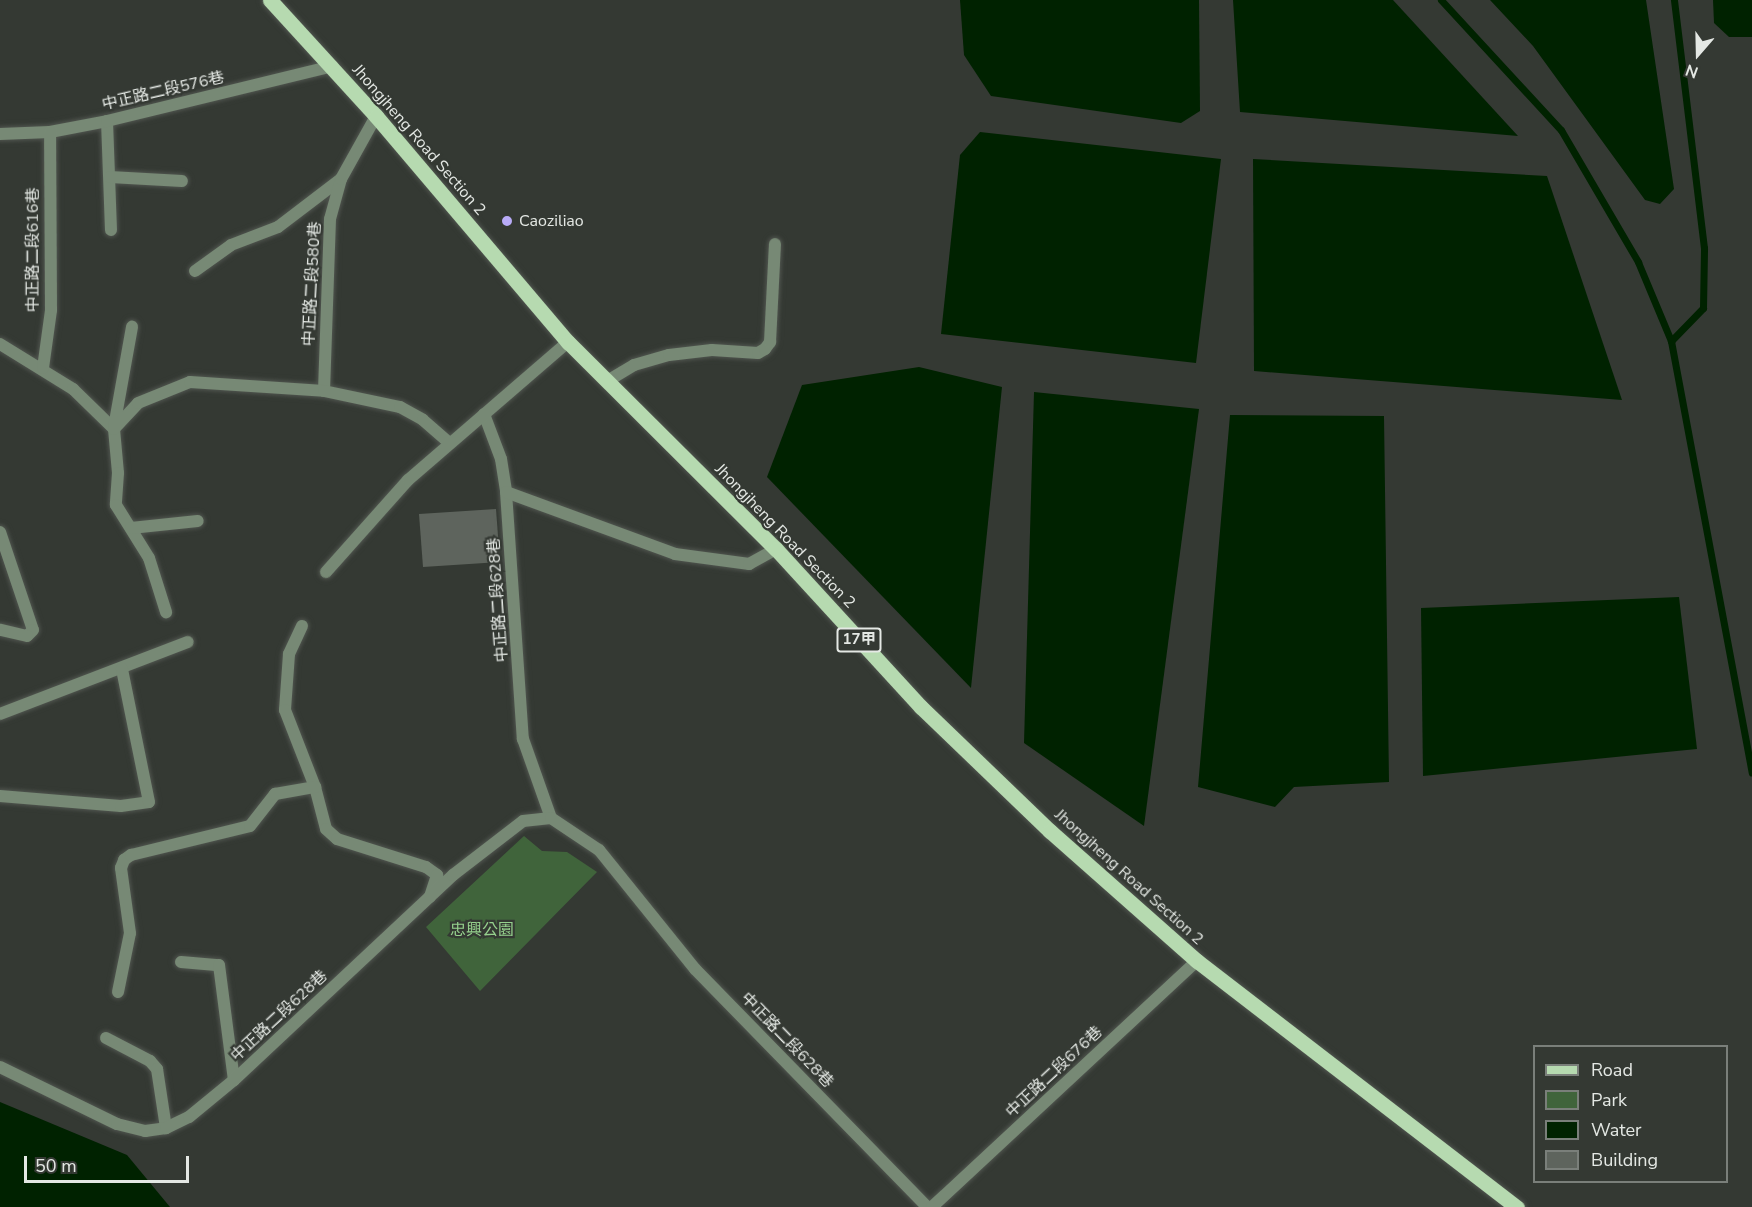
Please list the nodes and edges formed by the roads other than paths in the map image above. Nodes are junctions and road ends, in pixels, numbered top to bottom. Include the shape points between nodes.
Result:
1 (270, 0) edge
2 (332, 66) junction
3 (376, 116) junction
4 (107, 121) junction
5 (50, 132) junction
6 (0, 134) edge
7 (110, 177) junction
8 (341, 179) junction
9 (182, 181) dead end
10 (111, 230) dead end
11 (775, 244) dead end
12 (195, 271) dead end
13 (132, 327) dead end
14 (568, 342) junction
15 (0, 344) edge
16 (43, 368) junction
17 (609, 380) junction
18 (324, 392) junction
19 (484, 414) junction
20 (114, 429) junction
21 (449, 443) junction
22 (506, 492) junction
23 (198, 521) dead end
24 (131, 528) junction
25 (0, 532) edge
26 (776, 549) junction
27 (326, 572) dead end
28 (166, 612) dead end
29 (302, 626) dead end
30 (0, 630) edge
31 (188, 642) dead end
32 (122, 669) junction
33 (0, 714) edge
34 (315, 787) junction
35 (0, 796) edge
36 (551, 818) junction
37 (429, 899) junction
38 (1197, 961) junction
39 (182, 962) dead end
40 (118, 992) dead end
41 (106, 1038) dead end
42 (0, 1068) edge
43 (234, 1080) junction
44 (166, 1128) junction
45 (927, 1207) edge
46 (932, 1207) edge
47 (1517, 1207) edge

1 - 2 main road, Jhongjheng Road Section 2 / 17甲
2 - 3 main road, Jhongjheng Road Section 2 / 17甲
2 - 4 street, 中正路二段576巷
3 - 8 street, 中正路二段580巷
3 - 14 main road, Jhongjheng Road Section 2 / 17甲
4 - 5 street, 中正路二段576巷
4 - 7 street
5 - 6 street, 中正路二段576巷
5 - 16 street, 中正路二段616巷 via 51,310
7 - 9 street
7 - 10 street
8 - 12 street via 278,227 231,245
8 - 18 street, 中正路二段580巷 via 330,219
11 - 17 street via 770,342 765,349 758,353 712,350 669,355 634,365
13 - 20 street
14 - 17 main road, Jhongjheng Road Section 2 / 17甲
14 - 19 street
15 - 16 street
16 - 20 street via 73,389
17 - 26 main road, Jhongjheng Road Section 2 / 17甲
18 - 20 street via 179,384 138,403
18 - 21 street via 410,411
19 - 21 street
19 - 22 street, 中正路二段628巷 via 501,459
20 - 24 street via 116,504
21 - 27 street via 408,480
22 - 26 street via 675,554 749,564
22 - 36 street, 中正路二段628巷 via 523,739
23 - 24 street
24 - 28 street via 149,558
25 - 30 street via 33,630 27,636
26 - 38 main road, Jhongjheng Road Section 2 / 17甲 via 921,707 1050,831
29 - 34 street via 289,654 284,700 287,719
31 - 32 street
32 - 33 street
32 - 35 street via 149,802 121,806
34 - 37 street via 330,836 426,867 437,875
34 - 40 street via 275,794 250,826 131,855 124,860 121,868 130,933
36 - 37 street, 中正路二段628巷 via 523,821 453,875
36 - 45 street, 中正路二段628巷 via 598,850 695,969
37 - 43 street, 中正路二段628巷
38 - 46 street, 中正路二段676巷
38 - 47 main road, Jhongjheng Road Section 2 / 17甲
39 - 43 street via 219,965
41 - 44 street via 150,1061 157,1069
42 - 44 street, 中正路二段628巷 via 117,1124 145,1131
43 - 44 street, 中正路二段628巷 via 189,1117

